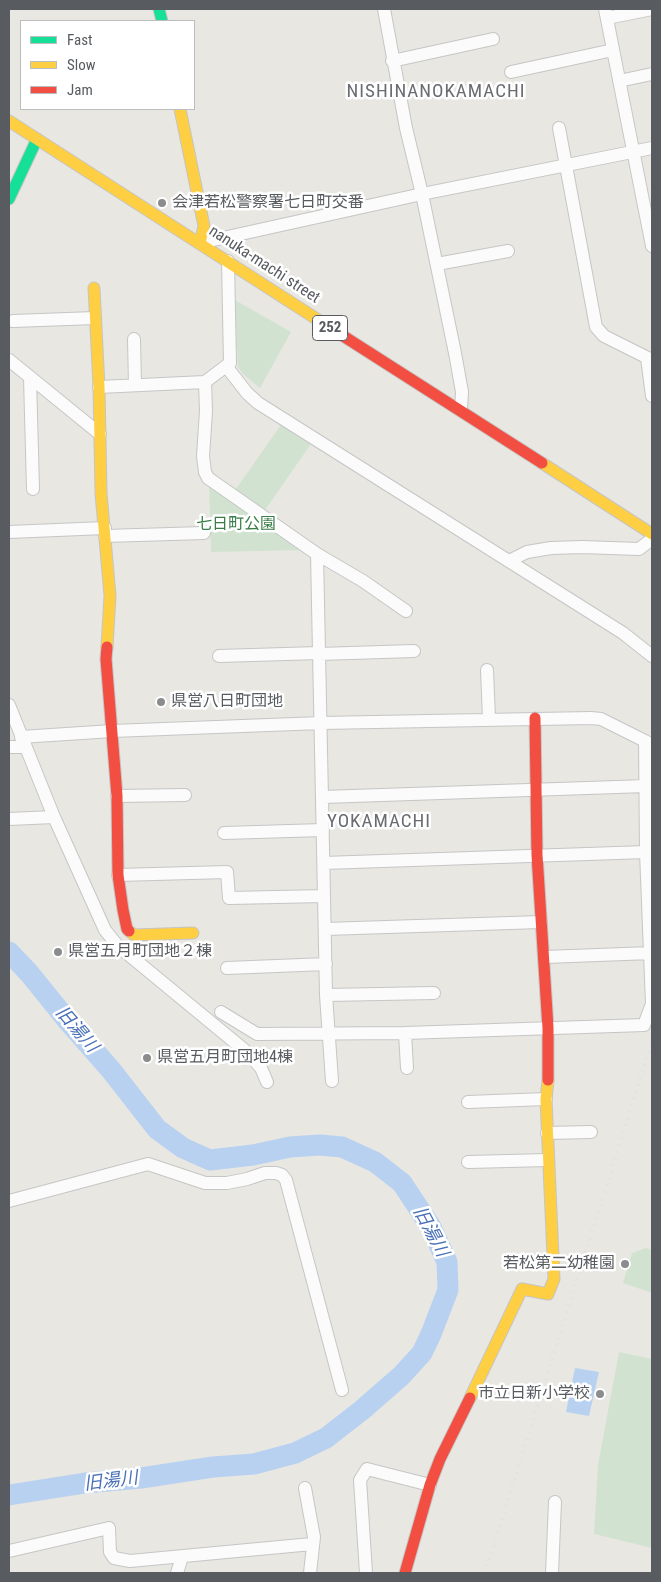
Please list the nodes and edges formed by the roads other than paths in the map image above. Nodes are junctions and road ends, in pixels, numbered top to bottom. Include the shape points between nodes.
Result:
1 (384, 9) edge
2 (652, 9) edge
3 (606, 13) edge
4 (493, 39) dead end
5 (613, 50) junction
6 (392, 61) junction
7 (510, 72) dead end
8 (652, 74) edge
9 (619, 81) junction
10 (180, 110) edge
11 (9, 121) edge
12 (559, 128) dead end
13 (37, 139) junction
14 (652, 148) edge
15 (633, 152) junction
16 (566, 165) junction
17 (647, 190) edge
18 (422, 194) junction
19 (9, 199) edge
20 (200, 243) junction
21 (652, 246) edge
22 (508, 251) dead end
23 (228, 261) junction
24 (437, 264) junction
25 (94, 288) dead end
26 (95, 318) junction
27 (13, 321) dead end
28 (134, 339) dead end
29 (650, 359) edge
30 (9, 360) edge
31 (228, 364) junction
32 (30, 377) junction
33 (206, 382) junction
34 (135, 385) junction
35 (99, 387) junction
36 (652, 396) edge
37 (461, 410) junction
38 (100, 434) junction
39 (33, 490) dead end
40 (9, 532) edge
41 (105, 532) junction
42 (204, 533) dead end
43 (652, 534) edge
44 (652, 540) edge
45 (317, 554) junction
46 (509, 561) junction
47 (406, 611) dead end
48 (414, 651) dead end
49 (319, 654) junction
50 (219, 656) dead end
51 (652, 656) edge
52 (487, 670) dead end
53 (9, 705) edge
54 (535, 718) junction
55 (489, 719) junction
56 (321, 723) junction
57 (112, 731) junction
58 (23, 742) junction
59 (648, 743) edge
60 (9, 747) edge
61 (646, 786) junction
62 (536, 789) junction
63 (185, 795) dead end
64 (117, 796) junction
65 (323, 797) junction
66 (54, 817) junction
67 (9, 819) edge
68 (323, 830) junction
69 (224, 833) dead end
70 (646, 852) junction
71 (537, 855) junction
72 (324, 863) junction
73 (118, 875) junction
74 (324, 896) junction
75 (540, 922) junction
76 (325, 929) junction
77 (193, 932) dead end
78 (651, 953) edge
79 (545, 957) junction
80 (326, 964) junction
81 (227, 968) dead end
82 (434, 993) dead end
83 (326, 995) junction
84 (221, 1012) dead end
85 (548, 1028) junction
86 (406, 1033) junction
87 (329, 1034) junction
88 (407, 1068) dead end
89 (332, 1081) dead end
90 (266, 1082) dead end
91 (546, 1099) junction
92 (468, 1102) dead end
93 (591, 1132) dead end
94 (547, 1133) junction
95 (548, 1160) junction
96 (468, 1162) dead end
97 (9, 1201) edge
98 (342, 1390) dead end
99 (430, 1485) junction
100 (305, 1488) dead end
101 (555, 1502) dead end
102 (312, 1544) junction
103 (9, 1551) edge
104 (182, 1557) junction
105 (129, 1567) edge
106 (177, 1573) edge
107 (310, 1573) edge
108 (368, 1573) edge
109 (405, 1573) edge
110 (552, 1573) edge

1 - 6 street
2 - 3 street
3 - 5 street
4 - 6 street
5 - 7 street
5 - 9 street
6 - 18 street
8 - 9 street
9 - 15 street
10 - 20 main road via 204,226
11 - 13 main road, nanuka-machi street / 252
12 - 16 street
13 - 19 main road
13 - 20 main road, nanuka-machi street / 252
14 - 15 street
15 - 16 street
15 - 17 street
16 - 18 street
16 - 29 street via 596,327 604,336
17 - 21 street
18 - 20 street
18 - 24 street
20 - 23 main road, nanuka-machi street / 252
22 - 24 street
23 - 31 street
23 - 37 main road, nanuka-machi street / 252
24 - 37 street via 460,382
25 - 26 main road
26 - 27 street
26 - 35 main road
28 - 34 street
29 - 36 street
30 - 32 street
31 - 33 street
31 - 46 street via 247,393 258,403
32 - 38 street
32 - 39 street
33 - 34 street
33 - 45 street via 203,456 208,478
34 - 35 street
35 - 38 main road
37 - 43 main road, nanuka-machi street / 252
38 - 41 main road
40 - 41 street
41 - 42 street
41 - 57 main road via 110,596 106,659
44 - 46 street via 639,549 551,548 527,552
45 - 47 street
45 - 49 street
46 - 51 street
48 - 49 street
49 - 50 street
49 - 56 street
52 - 55 street
53 - 58 street
54 - 55 street
54 - 59 street via 601,719
54 - 62 main road
55 - 56 street
56 - 57 street
56 - 65 street
57 - 58 street
57 - 64 main road
58 - 60 street
58 - 66 street
59 - 61 street
61 - 62 street
61 - 70 street
62 - 65 street
62 - 71 main road
63 - 64 street
64 - 73 main road
65 - 68 street
66 - 67 street
66 - 90 street via 104,930 116,945 248,1053 261,1068
68 - 69 street
68 - 72 street
70 - 71 street
70 - 78 street
71 - 72 street
71 - 75 main road
72 - 74 street
73 - 74 street via 227,872 229,898
73 - 77 main road via 125,922 134,935
74 - 76 street
75 - 76 street
75 - 79 main road
76 - 80 street
78 - 79 street
78 - 85 street via 652,1004 644,1025
79 - 85 main road
80 - 81 street
80 - 83 street
82 - 83 street
83 - 87 street
84 - 87 street via 257,1034
85 - 86 street
85 - 91 main road
86 - 87 street
86 - 88 street
87 - 89 street
91 - 92 street
91 - 94 main road
93 - 94 street
94 - 95 main road
95 - 96 street
95 - 99 main road via 554,1279 548,1294 522,1289
97 - 98 street via 148,1164 205,1183 227,1183 265,1173 282,1175 286,1180
99 - 108 street via 367,1469 360,1480
99 - 109 main road
100 - 102 street via 314,1537
101 - 110 street
102 - 104 street
102 - 107 street
103 - 105 street via 109,1528 110,1552
104 - 105 street
104 - 106 street

